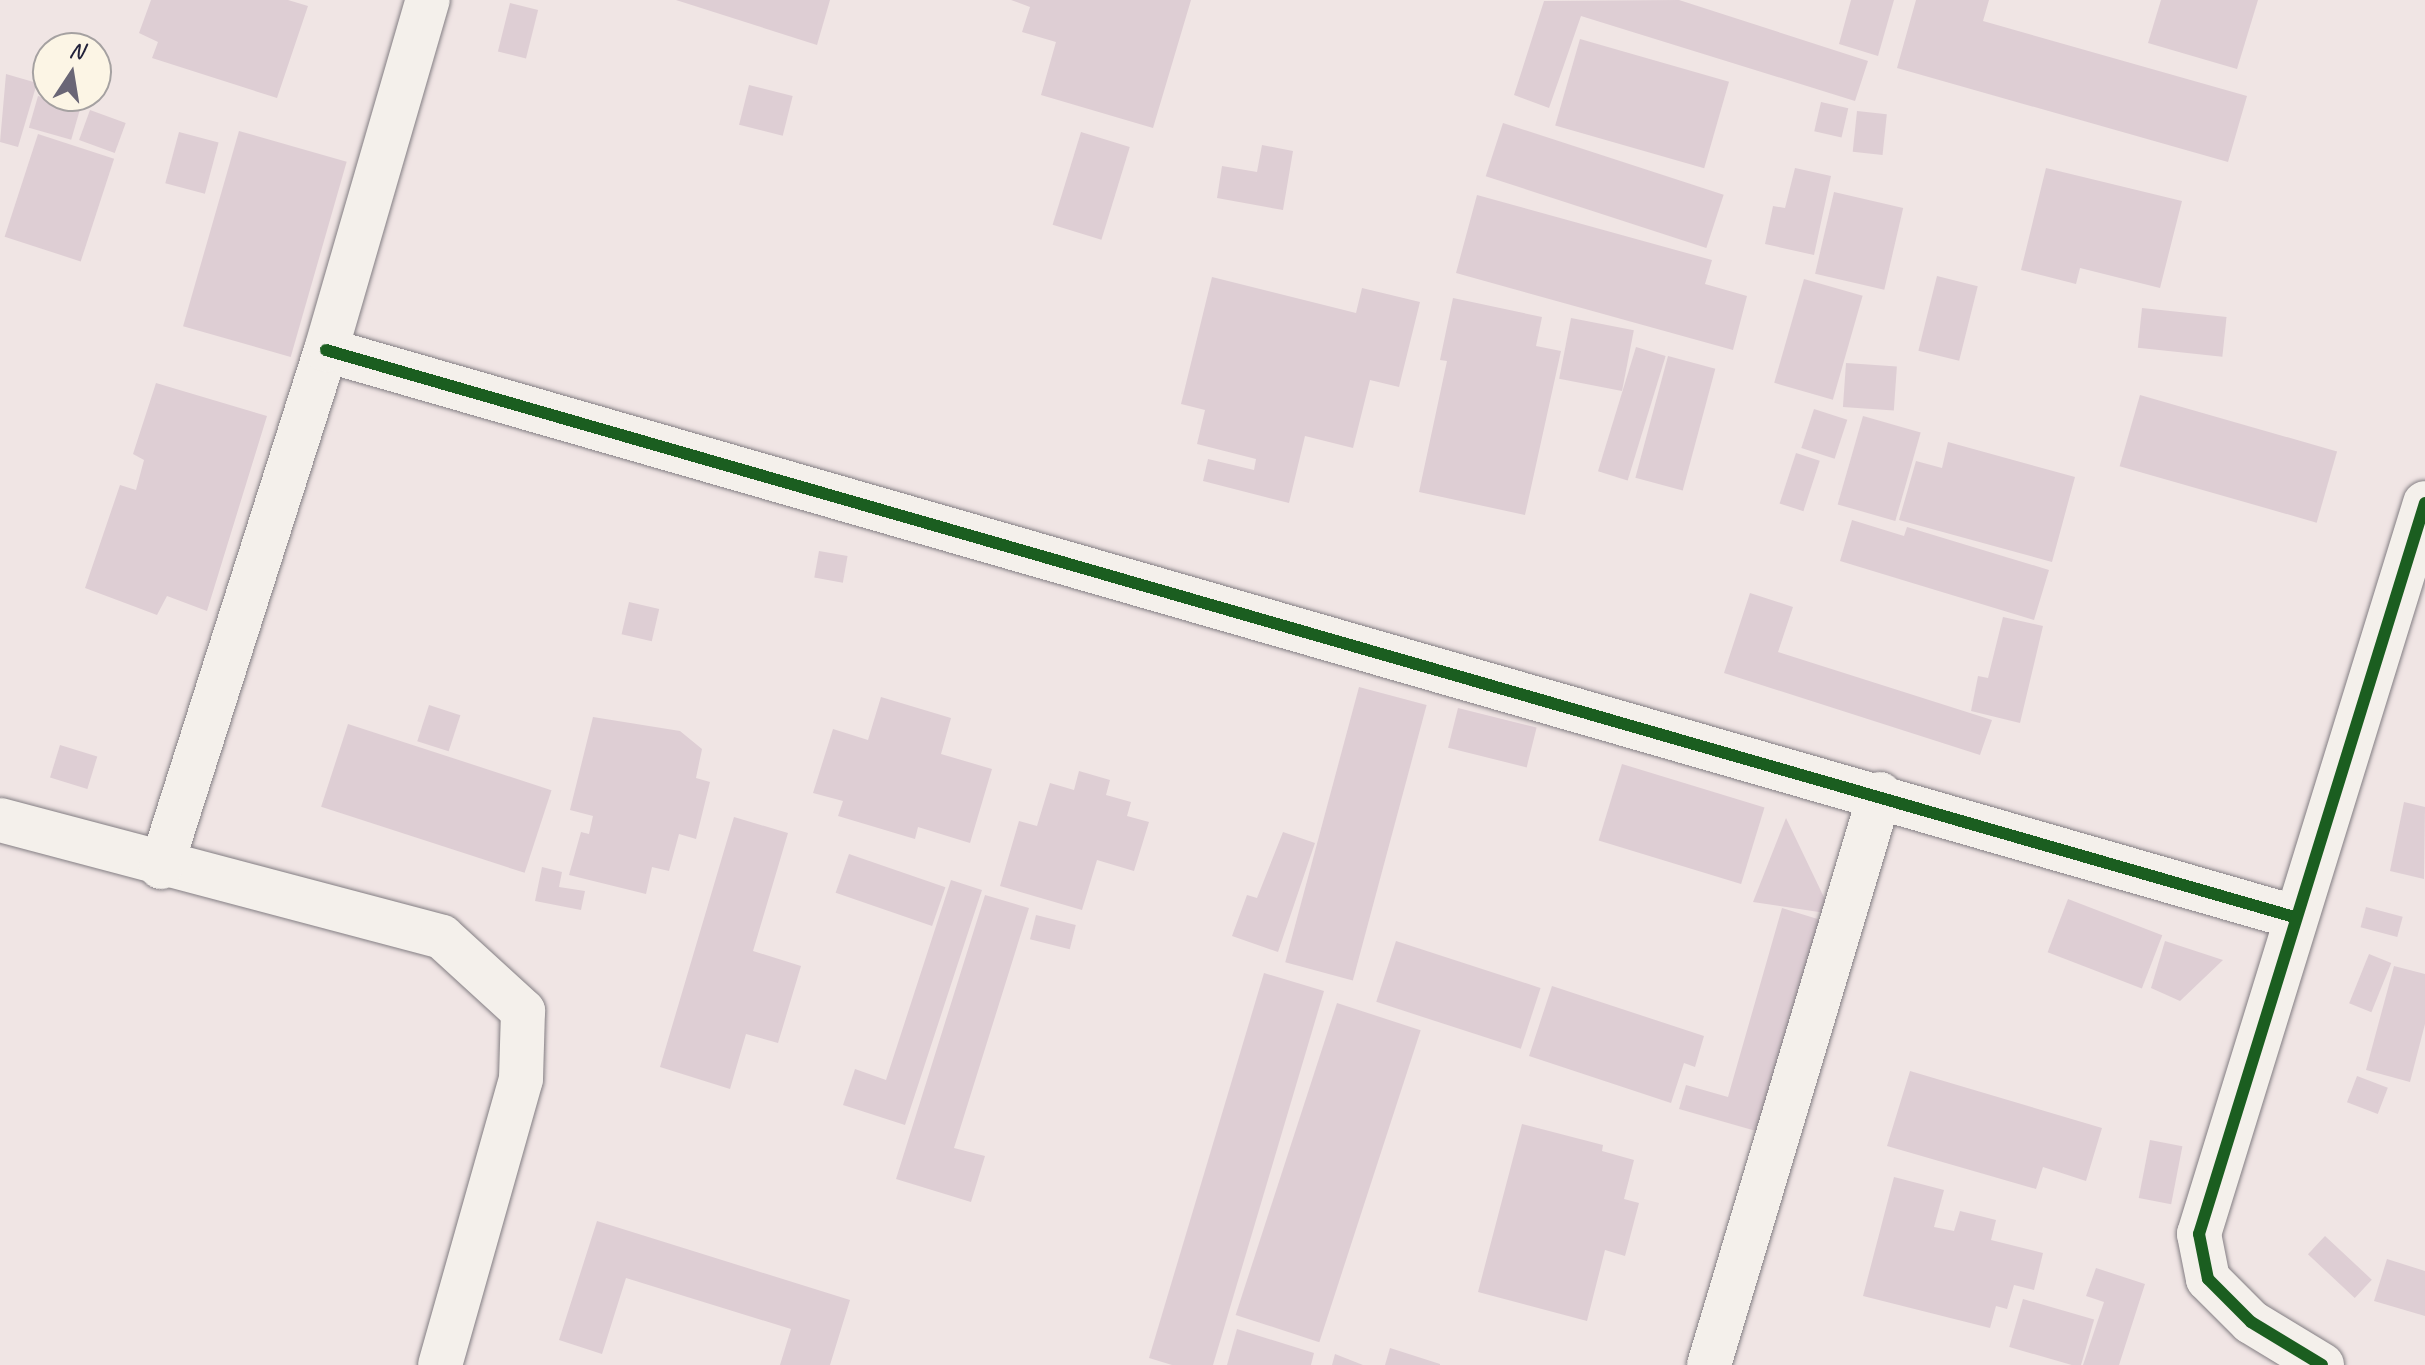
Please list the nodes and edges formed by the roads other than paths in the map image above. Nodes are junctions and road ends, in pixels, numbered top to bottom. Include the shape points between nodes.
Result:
1 (428, 0) edge
2 (326, 350) junction
3 (2425, 503) edge
4 (1880, 794) junction
5 (0, 820) edge
6 (161, 867) junction
7 (2294, 917) junction
8 (440, 1365) edge
9 (1709, 1365) edge
10 (2322, 1365) edge

1 - 2 street
2 - 4 street
2 - 6 street
3 - 7 street
4 - 7 street
4 - 9 street
5 - 6 street
6 - 8 street via 442,937 523,1011 521,1079
7 - 10 street via 2199,1234 2208,1279 2251,1322

